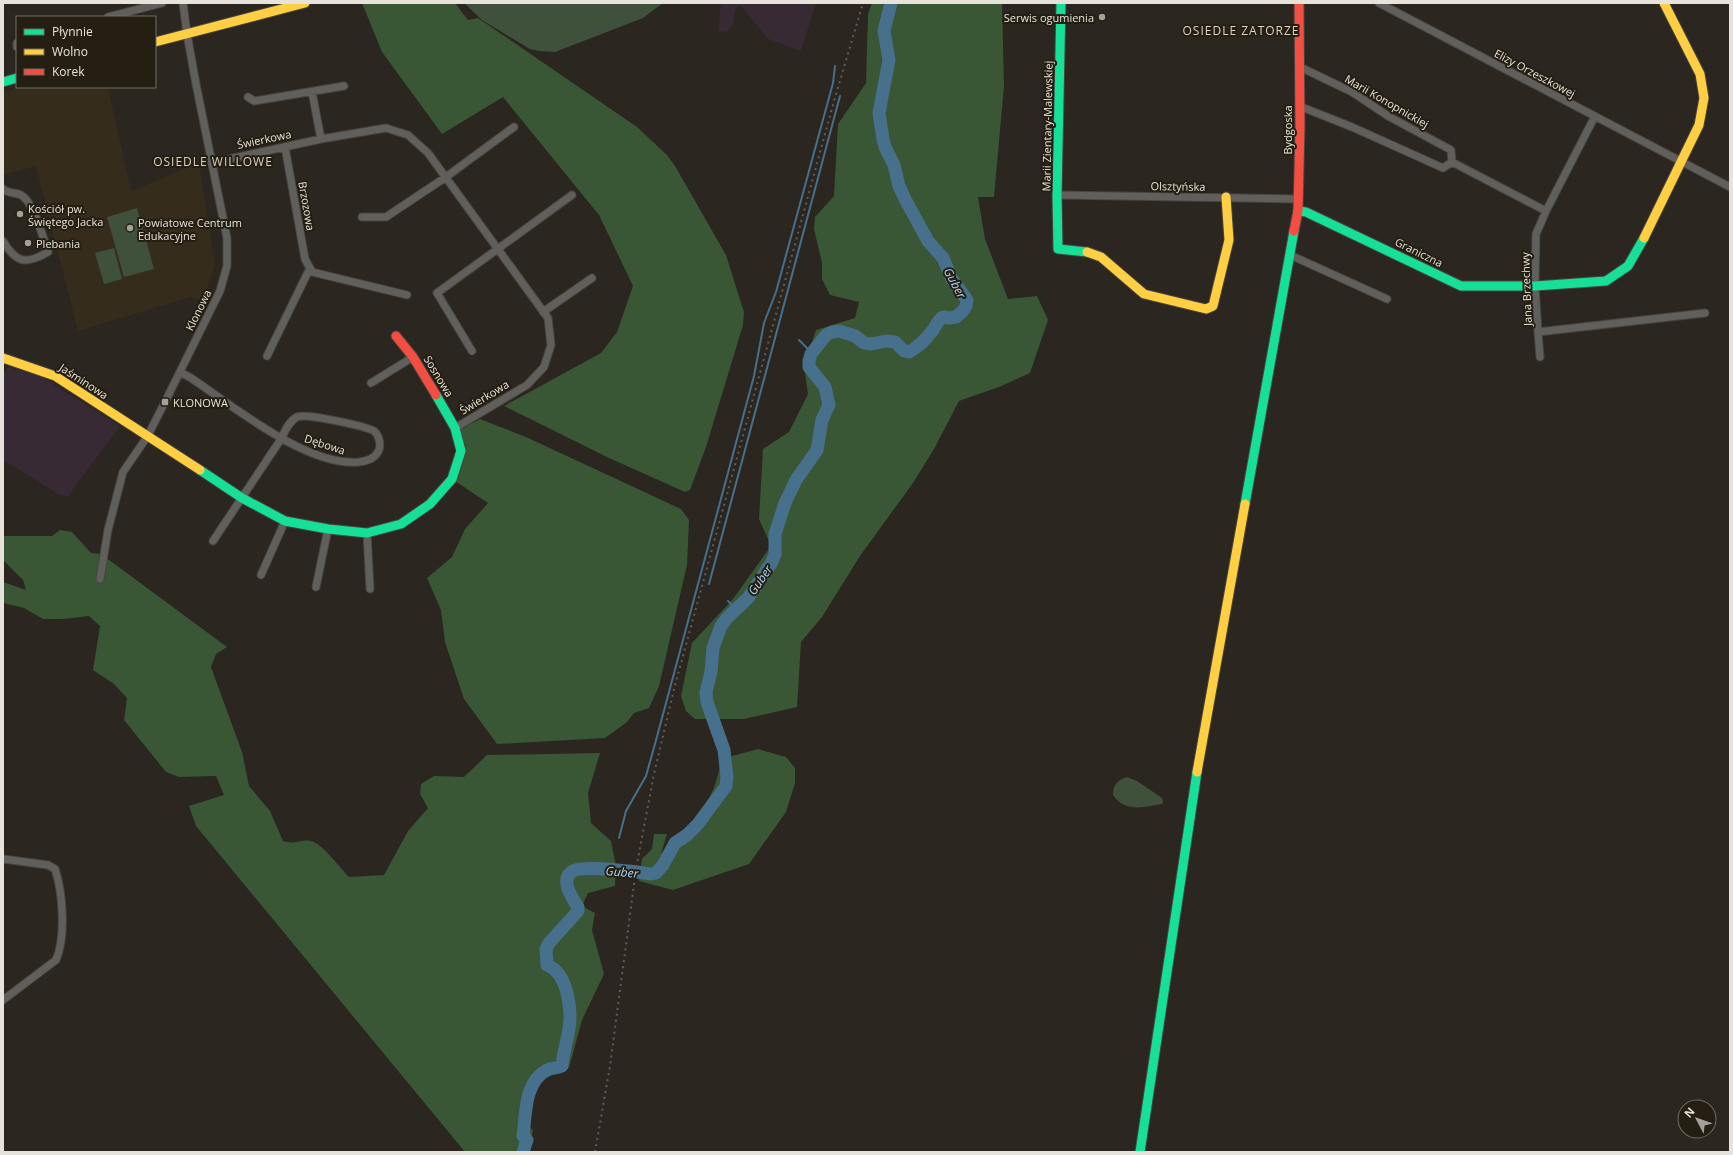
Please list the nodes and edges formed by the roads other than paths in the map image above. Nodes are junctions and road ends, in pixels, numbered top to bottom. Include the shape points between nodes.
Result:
1 (162, 3) edge
2 (183, 3) edge
3 (305, 3) edge
4 (1061, 3) edge
5 (1299, 3) edge
6 (1379, 3) edge
7 (1664, 3) edge
8 (113, 16) edge
9 (187, 34) junction
10 (156, 42) edge
11 (1300, 67) junction
12 (16, 78) edge
13 (3, 82) edge
14 (344, 86) dead end
15 (312, 92) junction
16 (248, 97) dead end
17 (1299, 106) junction
18 (1595, 116) junction
19 (514, 127) dead end
20 (321, 139) junction
21 (286, 147) junction
22 (1452, 162) junction
23 (1681, 162) junction
24 (211, 163) junction
25 (446, 177) junction
26 (1730, 187) edge
27 (3, 189) edge
28 (1057, 195) junction
29 (572, 196) dead end
30 (1226, 197) junction
31 (1298, 199) junction
32 (1298, 211) junction
33 (1546, 211) junction
34 (362, 217) dead end
35 (3, 241) edge
36 (497, 249) junction
37 (1290, 255) junction
38 (310, 268) junction
39 (592, 278) dead end
40 (1535, 286) junction
41 (407, 295) dead end
42 (1387, 299) dead end
43 (543, 312) junction
44 (1705, 313) dead end
45 (1538, 332) junction
46 (396, 336) dead end
47 (472, 351) dead end
48 (267, 356) dead end
49 (413, 357) junction
50 (1540, 357) dead end
51 (3, 358) edge
52 (180, 372) junction
53 (371, 383) dead end
54 (455, 428) junction
55 (147, 437) junction
56 (281, 439) junction
57 (242, 498) junction
58 (285, 520) junction
59 (328, 529) junction
60 (367, 533) junction
61 (213, 541) dead end
62 (261, 574) dead end
63 (100, 578) dead end
64 (316, 586) dead end
65 (370, 589) dead end
66 (3, 859) edge
67 (3, 1000) edge
68 (1140, 1152) edge

1 - 8 street
2 - 9 street, Klonowa
3 - 9 street
4 - 28 street, Marii Zientary-Malewskiej
5 - 11 street, Bydgoska
6 - 18 street, Elizy Orzeszkowej
7 - 23 street, Graniczna via 1700,74 1704,98 1699,125
9 - 10 street
9 - 24 street, Klonowa
11 - 17 street, Bydgoska
11 - 22 street, Marii Konopnickiej via 1352,92 1388,116 1451,150
12 - 13 street
14 - 15 street
15 - 16 street via 254,101
15 - 20 street
17 - 22 street via 1443,168
17 - 31 street, Bydgoska
18 - 23 street, Elizy Orzeszkowej
18 - 33 street, Jana Brzechwy
19 - 25 street
20 - 21 street, Świerkowa
20 - 25 street, Świerkowa via 386,128 408,135 428,153
21 - 24 street, Świerkowa
21 - 38 street, Brzozowa via 305,259
22 - 33 street
23 - 26 street, Elizy Orzeszkowej
23 - 40 street, Graniczna via 1628,266 1606,281
24 - 52 street, Klonowa via 227,238 227,266 220,291
25 - 34 street via 386,217
25 - 36 street, Świerkowa
27 - 35 street via 21,195 28,201 48,252 22,261 12,254
28 - 30 street, Olsztyńska
28 - 30 street, Marii Zientary-Malewskiej via 1058,249 1093,252 1144,294 1206,309 1213,306 1229,240
29 - 36 street
30 - 31 street, Olsztyńska
31 - 32 street, Bydgoska
32 - 37 street, Bydgoska
32 - 40 street, Graniczna via 1306,212 1461,286
33 - 40 street, Jana Brzechwy via 1536,234
36 - 43 street, Świerkowa
36 - 47 street via 437,293
37 - 42 street
37 - 68 street, Bydgoska via 1191,806
38 - 41 street via 312,272
38 - 48 street
39 - 43 street
40 - 45 street, Jana Brzechwy
43 - 54 street, Świerkowa via 548,318 551,344 544,367 526,385
44 - 45 street, Jana Brzechwy
45 - 50 street
46 - 49 street, Sosnowa
49 - 53 street, Sosnowa
49 - 54 street, Sosnowa
51 - 55 street, Jaśminowa via 55,376
52 - 55 street, Klonowa
52 - 56 street, Dębowa
54 - 60 street, Świerkowa via 461,451 452,479 430,504 401,524
55 - 57 street, Świerkowa
55 - 63 street, Klonowa via 124,472 108,530
56 - 56 street, Dębowa via 325,458 346,463 367,461 379,450 378,436 375,432 312,417 301,416 291,421
56 - 57 street
57 - 58 street, Świerkowa
57 - 61 street
58 - 59 street, Świerkowa
58 - 62 street
59 - 60 street, Świerkowa
59 - 64 street
60 - 65 street
66 - 67 street via 55,868 63,929 56,960

